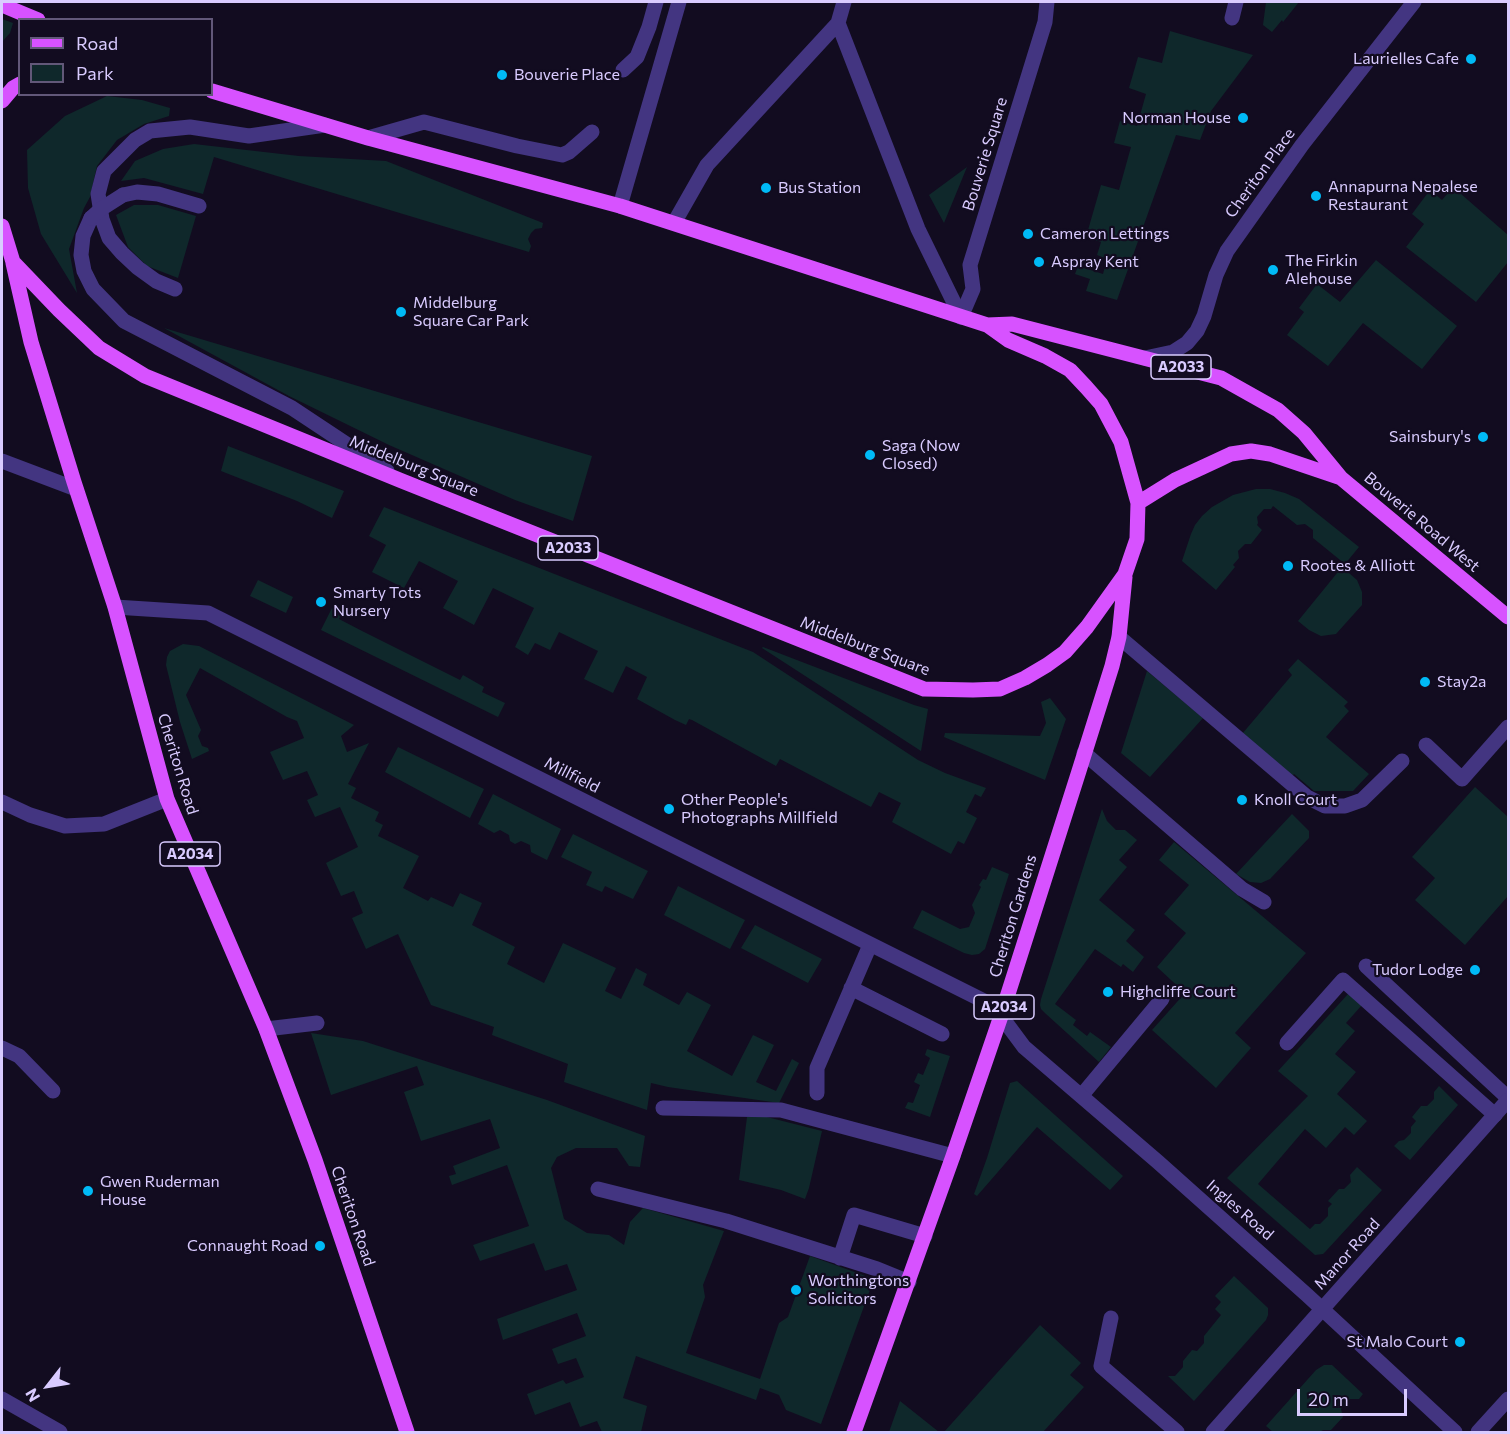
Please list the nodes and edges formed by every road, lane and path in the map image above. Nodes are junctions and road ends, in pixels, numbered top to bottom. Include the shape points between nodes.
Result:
1 (656, 2) edge
2 (679, 2) edge
3 (844, 2) edge
4 (1047, 2) edge
5 (1236, 2) edge
6 (1414, 2) edge
7 (2, 5) edge
8 (33, 18) edge
9 (1232, 18) dead end
10 (838, 23) junction
11 (623, 70) dead end
12 (18, 85) edge
13 (213, 91) edge
14 (2, 101) edge
15 (325, 125) junction
16 (591, 132) dead end
17 (368, 138) junction
18 (199, 206) dead end
19 (620, 206) junction
20 (674, 223) junction
21 (2, 226) edge
22 (13, 262) junction
23 (175, 289) dead end
24 (961, 317) junction
25 (987, 325) junction
26 (1145, 358) junction
27 (2, 461) edge
28 (1341, 478) junction
29 (402, 481) junction
30 (76, 489) junction
31 (1138, 503) junction
32 (1125, 574) junction
33 (115, 607) junction
34 (1509, 617) edge
35 (1119, 637) junction
36 (1509, 727) edge
37 (1426, 745) dead end
38 (1084, 753) junction
39 (1402, 761) dead end
40 (166, 799) junction
41 (2, 802) edge
42 (1264, 902) dead end
43 (870, 945) junction
44 (1366, 966) dead end
45 (851, 988) junction
46 (1162, 999) dead end
47 (1001, 1016) junction
48 (317, 1023) dead end
49 (266, 1029) junction
50 (942, 1034) dead end
51 (1287, 1043) dead end
52 (2, 1048) edge
53 (53, 1092) dead end
54 (817, 1093) dead end
55 (1082, 1095) junction
56 (1509, 1099) edge
57 (663, 1108) dead end
58 (1495, 1115) junction
59 (953, 1156) junction
60 (598, 1189) dead end
61 (925, 1236) junction
62 (840, 1258) junction
63 (909, 1282) junction
64 (1323, 1309) junction
65 (1111, 1318) dead end
66 (2, 1399) edge
67 (1509, 1399) edge
68 (60, 1432) edge
69 (407, 1432) edge
70 (855, 1432) edge
71 (1177, 1432) edge
72 (1213, 1432) edge
73 (1455, 1432) edge
74 (1478, 1432) edge

1 - 11 street via 637,57
2 - 19 street
3 - 10 street
4 - 24 street, Bouverie Square via 1045,22 970,265 973,289
5 - 9 street
6 - 26 street, Cheriton Place via 1302,145 1227,251 1197,331 1187,344 1173,352
7 - 8 main road
10 - 20 street via 706,165
10 - 24 street via 918,229
12 - 14 main road
13 - 15 main road, Middelburg Square / A2033
15 - 17 main road, Middelburg Square / A2033
15 - 23 street via 249,136 190,127 150,131 135,140 104,171 98,194 109,238 138,268
16 - 17 street via 562,155 424,122
17 - 19 main road, Middelburg Square / A2033
18 - 29 street, bridge via 137,192 123,195 101,209 91,218 83,236 81,255 93,289 124,321 292,408
19 - 20 main road, Middelburg Square / A2033
20 - 24 main road, Middelburg Square / A2033
21 - 22 main road, Middelburg Square / A2033
22 - 29 main road, Middelburg Square / A2033 via 99,348 145,376
22 - 30 main road, Cheriton Road / A2034 via 31,342
24 - 25 main road, Middelburg Square / A2033
25 - 26 main road, A2033 via 1012,324
25 - 31 main road, Middelburg Square / A2033 via 1008,340 1070,370 1094,395 1121,442
26 - 28 main road, A2033 via 1221,378 1278,410 1304,433
27 - 30 street
28 - 31 main road, A2033 via 1251,451 1231,454 1175,480
28 - 34 main road, Bouverie Road West / A2033
29 - 32 main road, Middelburg Square / A2033 via 924,689 1000,689 1025,678 1065,652
30 - 33 main road, Cheriton Road / A2034
31 - 32 main road, Middelburg Square / A2033 via 1137,539
32 - 35 main road, Cheriton Gardens / A2034
33 - 40 main road, Cheriton Road / A2034
33 - 43 street, Millfield via 207,614
35 - 38 main road, Cheriton Gardens / A2034
35 - 39 street via 1307,797 1325,806 1345,806 1362,800
36 - 37 street via 1462,779
38 - 42 street via 1242,889
38 - 47 main road, Cheriton Gardens / A2034
40 - 41 street via 105,824 65,826
40 - 49 main road, Cheriton Road / A2034
43 - 45 street
43 - 47 street, Millfield via 986,1002
44 - 56 street
45 - 50 street
45 - 54 street via 817,1068
46 - 55 street
47 - 55 street, Ingles Road via 1024,1047
47 - 59 main road, Cheriton Gardens / A2034
48 - 49 street
49 - 69 main road, Cheriton Road / A2034
51 - 58 street via 1343,980
52 - 53 street via 19,1056
55 - 64 street, Ingles Road
56 - 58 street, Manor Road
57 - 59 street via 781,1110
58 - 64 street, Manor Road
59 - 61 main road, Cheriton Gardens / A2034
60 - 62 street via 726,1221
61 - 62 street via 854,1215
61 - 63 main road, Cheriton Gardens / A2034
62 - 63 street
63 - 70 main road, Cheriton Gardens / A2034
64 - 72 street, Manor Road
64 - 73 street, Ingles Road
65 - 71 street via 1101,1366
66 - 68 street
67 - 74 street

